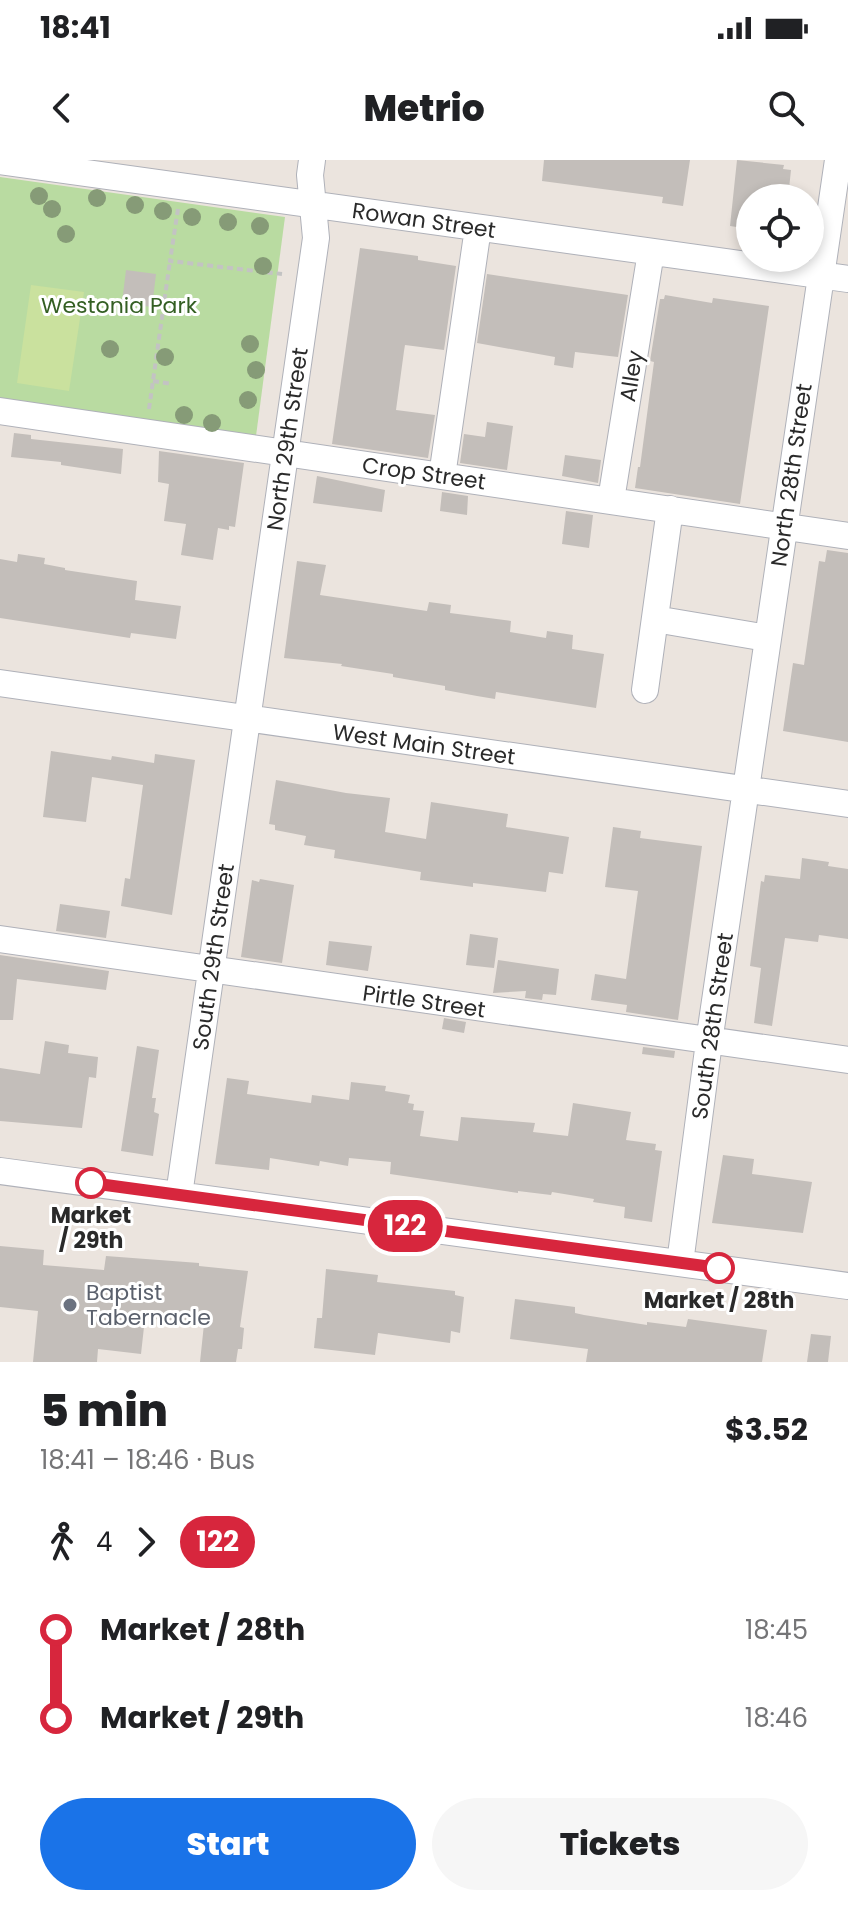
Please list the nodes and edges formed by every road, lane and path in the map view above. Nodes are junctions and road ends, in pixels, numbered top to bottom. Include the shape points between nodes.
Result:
1 (312, 160) edge
2 (838, 160) edge
3 (0, 161) edge
4 (181, 186) junction
5 (313, 206) junction
6 (478, 228) junction
7 (651, 252) junction
8 (170, 261) junction
9 (282, 274) dead end
10 (820, 275) junction
11 (848, 279) edge
12 (153, 381) junction
13 (172, 384) dead end
14 (149, 409) dead end
15 (0, 411) edge
16 (285, 453) junction
17 (442, 476) junction
18 (611, 500) junction
19 (670, 509) junction
20 (783, 525) junction
21 (848, 536) edge
22 (655, 619) junction
23 (767, 638) junction
24 (0, 683) edge
25 (645, 690) dead end
26 (247, 718) junction
27 (746, 789) junction
28 (848, 804) edge
29 (0, 939) edge
30 (211, 970) junction
31 (709, 1042) junction
32 (848, 1060) edge
33 (0, 1171) edge
34 (179, 1195) junction
35 (680, 1263) junction
36 (848, 1286) edge

1 - 5 street, North 29th Street
2 - 10 street, North 28th Street
3 - 4 street, Rowan Street
4 - 5 street, Rowan Street
4 - 8 path
5 - 6 street, Rowan Street
5 - 16 street, North 29th Street via 316,238
6 - 7 street, Rowan Street
6 - 17 street
7 - 10 street, Rowan Street
7 - 18 street, Alley
8 - 9 path
8 - 12 path
10 - 11 street, Rowan Street
10 - 20 street, North 28th Street
12 - 13 path
12 - 14 path
15 - 16 street, Crop Street
16 - 17 street, Crop Street
16 - 26 street, North 29th Street
17 - 18 street, Crop Street
18 - 19 street, Crop Street
19 - 20 street, Crop Street
19 - 22 street
20 - 21 street, Crop Street
20 - 23 street, North 28th Street
22 - 23 street
22 - 25 street
23 - 27 street, North 28th Street
24 - 26 street, West Main Street
26 - 27 street, West Main Street
26 - 30 street, South 29th Street
27 - 28 street, West Main Street
27 - 31 street, South 28th Street
29 - 30 street, Pirtle Street
30 - 31 street, Pirtle Street
30 - 34 street, South 29th Street
31 - 32 street, Pirtle Street
31 - 35 street, South 28th Street
33 - 34 street
34 - 35 street
35 - 36 street

